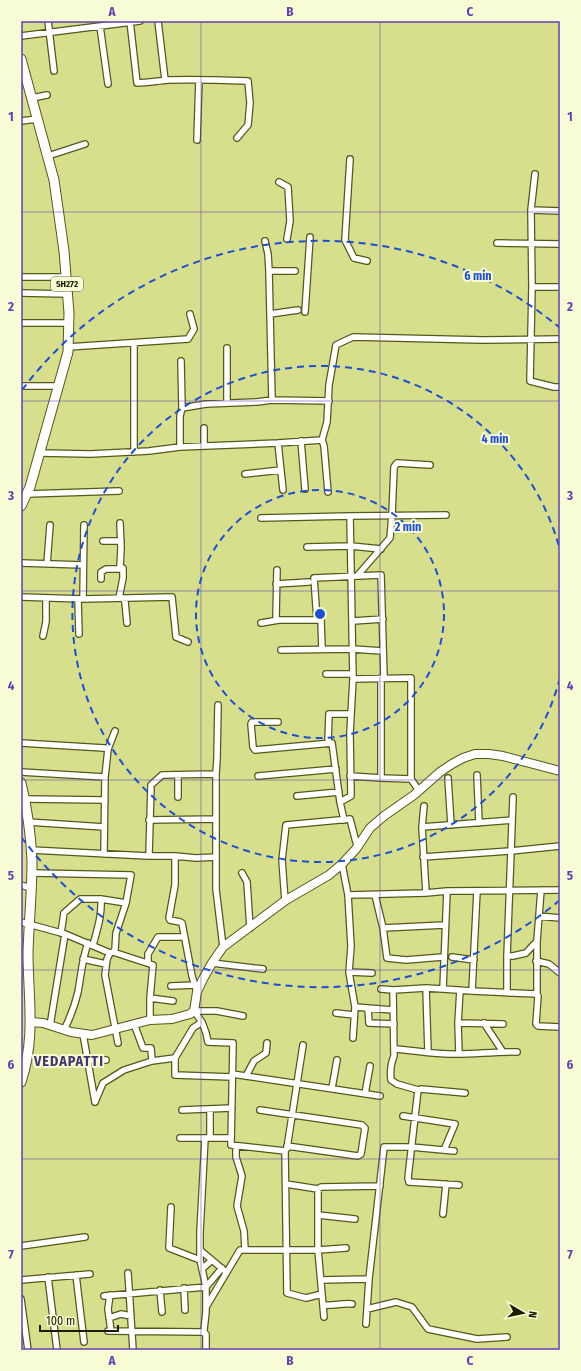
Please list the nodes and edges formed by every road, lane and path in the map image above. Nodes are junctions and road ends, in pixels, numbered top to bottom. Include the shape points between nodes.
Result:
1 (48, 21) edge
2 (140, 21) edge
3 (158, 21) edge
4 (130, 22) edge
5 (100, 26) junction
6 (50, 32) junction
7 (21, 36) edge
8 (21, 59) edge
9 (54, 71) dead end
10 (165, 80) junction
11 (199, 80) junction
12 (108, 84) dead end
13 (47, 95) dead end
14 (32, 98) junction
15 (37, 119) junction
16 (21, 121) edge
17 (237, 138) dead end
18 (197, 140) dead end
19 (85, 144) dead end
20 (48, 156) junction
21 (350, 158) dead end
22 (535, 174) dead end
23 (279, 182) dead end
24 (532, 210) junction
25 (560, 211) edge
26 (310, 237) dead end
27 (287, 239) dead end
28 (265, 241) dead end
29 (497, 243) dead end
30 (532, 244) junction
31 (560, 244) edge
32 (367, 261) dead end
33 (269, 271) junction
34 (295, 271) dead end
35 (21, 277) edge
36 (66, 277) junction
37 (532, 287) junction
38 (560, 287) edge
39 (21, 293) edge
40 (68, 294) junction
41 (298, 310) dead end
42 (305, 312) dead end
43 (190, 314) dead end
44 (270, 314) junction
45 (21, 323) edge
46 (69, 323) junction
47 (530, 339) junction
48 (560, 339) edge
49 (134, 342) junction
50 (68, 347) junction
51 (227, 348) dead end
52 (181, 361) dead end
53 (21, 386) edge
54 (58, 386) junction
55 (560, 387) edge
56 (272, 400) junction
57 (329, 401) junction
58 (227, 403) junction
59 (182, 408) junction
60 (204, 428) dead end
61 (322, 440) junction
62 (301, 441) junction
63 (278, 443) junction
64 (204, 446) junction
65 (180, 447) junction
66 (134, 452) junction
67 (39, 453) junction
68 (430, 465) dead end
69 (281, 470) junction
70 (245, 474) dead end
71 (305, 488) dead end
72 (283, 490) dead end
73 (119, 491) dead end
74 (328, 492) dead end
75 (27, 494) junction
76 (21, 506) edge
77 (446, 515) dead end
78 (350, 516) junction
79 (392, 516) junction
80 (261, 518) dead end
81 (120, 523) dead end
82 (50, 525) dead end
83 (84, 525) dead end
84 (103, 541) dead end
85 (121, 541) junction
86 (351, 546) junction
87 (307, 547) dead end
88 (381, 549) junction
89 (21, 563) edge
90 (47, 564) junction
91 (83, 565) junction
92 (123, 569) junction
93 (277, 570) dead end
94 (355, 576) junction
95 (101, 579) dead end
96 (309, 582) dead end
97 (276, 584) junction
98 (21, 597) edge
99 (46, 598) junction
100 (121, 598) junction
101 (80, 599) junction
102 (383, 619) junction
103 (279, 620) junction
104 (317, 620) junction
105 (352, 621) junction
106 (127, 623) dead end
107 (261, 623) dead end
108 (78, 634) dead end
109 (43, 636) dead end
110 (188, 642) dead end
111 (322, 649) junction
112 (353, 649) junction
113 (281, 650) dead end
114 (382, 651) junction
115 (326, 674) dead end
116 (353, 676) junction
117 (382, 678) junction
118 (218, 705) dead end
119 (351, 714) junction
120 (278, 722) dead end
121 (115, 731) dead end
122 (328, 743) junction
123 (21, 744) edge
124 (108, 749) junction
125 (336, 769) junction
126 (560, 771) edge
127 (21, 772) edge
128 (216, 774) junction
129 (178, 775) junction
130 (477, 775) dead end
131 (258, 776) dead end
132 (350, 776) junction
133 (105, 777) junction
134 (381, 778) junction
135 (448, 778) dead end
136 (411, 779) junction
137 (21, 783) edge
138 (419, 791) junction
139 (339, 792) junction
140 (297, 796) dead end
141 (178, 797) dead end
142 (513, 797) dead end
143 (25, 798) junction
144 (104, 800) junction
145 (340, 802) junction
146 (424, 806) dead end
147 (216, 819) junction
148 (149, 820) junction
149 (344, 820) junction
150 (512, 820) junction
151 (28, 822) junction
152 (479, 823) junction
153 (451, 825) junction
154 (104, 827) junction
155 (422, 827) junction
156 (358, 846) junction
157 (560, 846) edge
158 (31, 850) junction
159 (511, 851) junction
160 (104, 854) junction
161 (149, 855) junction
162 (175, 856) junction
163 (216, 857) junction
164 (424, 857) junction
165 (342, 864) junction
166 (32, 872) junction
167 (242, 873) dead end
168 (21, 885) edge
169 (32, 888) junction
170 (510, 890) junction
171 (541, 890) junction
172 (560, 890) edge
173 (446, 891) junction
174 (477, 891) junction
175 (426, 893) junction
176 (348, 895) junction
177 (375, 895) junction
178 (101, 899) junction
179 (285, 901) junction
180 (126, 903) junction
181 (539, 916) junction
182 (560, 918) edge
183 (25, 924) edge
184 (445, 925) junction
185 (250, 928) junction
186 (383, 928) junction
187 (63, 933) junction
188 (184, 937) junction
189 (537, 941) junction
190 (90, 944) junction
191 (223, 947) junction
192 (25, 952) edge
193 (112, 952) junction
194 (507, 956) junction
195 (443, 957) junction
196 (452, 957) dead end
197 (83, 959) junction
198 (474, 960) junction
199 (536, 961) junction
200 (148, 963) junction
201 (212, 963) junction
202 (106, 964) junction
203 (263, 969) dead end
204 (349, 972) junction
205 (372, 973) dead end
206 (560, 973) edge
207 (25, 985) edge
208 (171, 986) dead end
209 (196, 988) junction
210 (426, 988) junction
211 (380, 989) dead end
212 (443, 989) junction
213 (393, 990) junction
214 (460, 990) junction
215 (472, 991) junction
216 (507, 993) junction
217 (537, 994) junction
218 (150, 998) junction
219 (173, 1001) dead end
220 (355, 1007) junction
221 (368, 1008) junction
222 (393, 1010) junction
223 (194, 1012) junction
224 (336, 1013) dead end
225 (354, 1015) junction
226 (243, 1016) dead end
227 (150, 1020) junction
228 (30, 1022) junction
229 (202, 1022) junction
230 (458, 1023) junction
231 (484, 1023) junction
232 (134, 1024) junction
233 (394, 1024) junction
234 (504, 1024) dead end
235 (50, 1026) junction
236 (560, 1027) edge
237 (114, 1028) junction
238 (64, 1030) junction
239 (83, 1034) junction
240 (353, 1038) dead end
241 (267, 1043) dead end
242 (118, 1044) dead end
243 (303, 1045) dead end
244 (394, 1049) junction
245 (428, 1052) junction
246 (502, 1052) junction
247 (518, 1052) dead end
248 (459, 1054) junction
249 (175, 1058) junction
250 (88, 1060) junction
251 (106, 1060) dead end
252 (337, 1060) dead end
253 (152, 1061) junction
254 (370, 1066) dead end
255 (232, 1075) junction
256 (246, 1076) junction
257 (21, 1082) edge
258 (298, 1083) junction
259 (332, 1088) junction
260 (418, 1090) junction
261 (464, 1093) dead end
262 (365, 1094) junction
263 (380, 1096) dead end
264 (232, 1108) junction
265 (210, 1109) junction
266 (182, 1110) dead end
267 (260, 1110) dead end
268 (293, 1115) junction
269 (403, 1116) dead end
270 (414, 1117) junction
271 (180, 1138) dead end
272 (208, 1138) junction
273 (231, 1138) junction
274 (236, 1146) junction
275 (411, 1147) junction
276 (286, 1149) junction
277 (444, 1150) junction
278 (454, 1151) dead end
279 (286, 1184) junction
280 (446, 1184) junction
281 (459, 1185) dead end
282 (380, 1186) junction
283 (318, 1189) junction
284 (171, 1207) dead end
285 (443, 1214) dead end
286 (318, 1215) junction
287 (355, 1219) dead end
288 (85, 1237) dead end
289 (21, 1246) edge
290 (346, 1248) dead end
291 (200, 1250) junction
292 (245, 1250) junction
293 (286, 1250) junction
294 (318, 1250) junction
295 (200, 1260) junction
296 (212, 1260) junction
297 (202, 1269) junction
298 (224, 1270) junction
299 (90, 1274) dead end
300 (128, 1274) dead end
301 (76, 1275) junction
302 (48, 1277) junction
303 (369, 1279) junction
304 (21, 1280) edge
305 (321, 1280) junction
306 (206, 1287) junction
307 (184, 1288) junction
308 (160, 1290) junction
309 (129, 1294) junction
310 (322, 1294) junction
311 (21, 1299) edge
312 (352, 1304) dead end
313 (323, 1305) junction
314 (206, 1307) junction
315 (367, 1309) junction
316 (185, 1310) dead end
317 (162, 1312) dead end
318 (131, 1316) junction
319 (324, 1317) dead end
320 (109, 1318) junction
321 (366, 1324) dead end
322 (132, 1332) junction
323 (202, 1332) junction
324 (507, 1337) dead end
325 (84, 1342) dead end
326 (28, 1350) edge
327 (57, 1350) edge
328 (133, 1350) edge
329 (206, 1350) edge

1 - 6 street
2 - 4 street
3 - 10 street
4 - 5 street
4 - 10 street via 137,83
5 - 6 street
5 - 12 street
6 - 7 street
6 - 9 street
8 - 14 main road, SH272
10 - 11 street
11 - 17 street via 248,81 248,125
11 - 18 street
13 - 14 street
14 - 15 main road, SH272
15 - 16 street
15 - 20 main road, SH272
19 - 20 street
20 - 36 main road, SH272 via 54,180
21 - 32 street via 345,240 354,258
22 - 24 street
23 - 27 street via 288,187 290,221
24 - 25 street
24 - 30 street
26 - 42 street
28 - 33 street
29 - 30 street
30 - 31 street
30 - 37 street
33 - 34 street
33 - 44 street
35 - 36 street
36 - 40 main road, SH272
37 - 38 street
37 - 47 street
39 - 40 street
40 - 46 main road, SH272
41 - 44 street
43 - 49 street via 194,329 188,339
44 - 56 street
45 - 46 street
46 - 50 main road, SH272
47 - 48 street
47 - 55 street via 530,381
47 - 57 street via 353,337 336,345
49 - 50 street
49 - 66 street
50 - 54 main road, SH272
51 - 58 street
52 - 59 street
53 - 54 street
54 - 67 main road, SH272
56 - 57 street
56 - 58 street
57 - 61 street
58 - 59 street
59 - 65 street
60 - 64 street
61 - 62 street
61 - 74 street
62 - 63 street
62 - 71 street
63 - 64 street
63 - 69 street
64 - 65 street
65 - 66 street
66 - 67 street
67 - 75 main road, SH272
68 - 79 street via 397,463 394,467
69 - 70 street
69 - 72 street
73 - 75 street
75 - 76 main road, SH272
77 - 79 street
78 - 79 street
78 - 80 street
78 - 86 street
79 - 88 street via 390,538
81 - 85 street
82 - 90 street
83 - 91 street
84 - 85 street
85 - 92 street via 120,567
86 - 87 street
86 - 88 street
86 - 94 street
88 - 94 street
89 - 90 street
90 - 91 street
91 - 101 street
92 - 95 street via 106,569 101,572
92 - 100 street
93 - 97 street
94 - 102 street via 382,576
94 - 104 street via 314,578
94 - 105 street
96 - 97 street
97 - 103 street via 276,617
98 - 99 street
99 - 101 street
99 - 109 street
100 - 101 street
100 - 106 street via 125,602
100 - 110 street via 172,597 176,637
101 - 108 street
102 - 105 street
102 - 114 street
103 - 104 street
103 - 107 street
104 - 111 street via 321,620
105 - 112 street
111 - 112 street
111 - 113 street
112 - 114 street
112 - 116 street
114 - 117 street
115 - 116 street
116 - 117 street
116 - 119 street
117 - 134 street
117 - 136 street via 411,678
118 - 128 street
119 - 122 street via 329,714
119 - 132 street
120 - 122 street via 252,722 255,750
121 - 124 street
122 - 125 street via 332,743
123 - 124 street
124 - 133 street
125 - 131 street
125 - 139 street
126 - 138 street via 503,756 475,754 452,764
127 - 133 street
128 - 129 street
128 - 147 street
129 - 141 street
129 - 148 street via 162,775 151,785
130 - 152 street
132 - 134 street
132 - 145 street via 351,796
133 - 144 street
134 - 136 street
135 - 153 street
136 - 138 street
137 - 143 main road
138 - 156 street via 370,828
139 - 140 street
139 - 145 street
142 - 150 street
143 - 144 street
143 - 151 main road
144 - 154 street
145 - 149 street
146 - 155 street
147 - 148 street
147 - 163 street
148 - 161 street
149 - 156 street via 350,819
149 - 179 street via 286,825 282,860
150 - 152 street
150 - 159 street
151 - 154 street
151 - 158 main road
152 - 153 street
153 - 155 street
154 - 160 street
155 - 164 street
156 - 165 street
157 - 159 street
158 - 160 street
158 - 166 main road
159 - 164 street
159 - 170 street
160 - 161 street
161 - 162 street
162 - 163 street
162 - 188 street via 176,885 169,918 182,923
163 - 191 street via 216,889
164 - 175 street
165 - 176 street
165 - 179 street via 329,875
166 - 169 main road
166 - 180 street via 131,875
167 - 185 street via 247,882
168 - 169 street
169 - 183 main road
170 - 171 street
170 - 174 street
170 - 194 street
171 - 172 street
171 - 181 street
173 - 174 street
173 - 175 street
173 - 184 street
174 - 198 street
175 - 177 street
176 - 177 street
176 - 204 street via 351,946
177 - 186 street
178 - 180 street
178 - 187 street via 80,899 64,913
178 - 190 street via 100,921
179 - 185 street
180 - 193 street
181 - 182 street
181 - 189 street
183 - 187 street
183 - 192 main road
184 - 186 street
184 - 195 street
185 - 191 street
186 - 195 street via 387,958 406,960
187 - 190 street
187 - 235 street
188 - 200 street via 158,937 148,954
188 - 209 street
189 - 194 street via 526,953
189 - 199 street
190 - 193 street
190 - 197 street
191 - 201 street
192 - 207 main road
193 - 200 street
193 - 202 street
194 - 216 street
195 - 212 street
196 - 198 street
197 - 202 street
197 - 238 street via 78,993
198 - 215 street
199 - 206 street via 549,964
199 - 217 street
200 - 218 street via 153,965
201 - 203 street
201 - 209 street
202 - 237 street via 105,975
204 - 205 street
204 - 220 street
207 - 228 main road
208 - 209 street
209 - 223 street
210 - 212 street
210 - 213 street
210 - 245 street
211 - 213 street
212 - 214 street
213 - 222 street
214 - 215 street
214 - 230 street
215 - 216 street
216 - 217 street
217 - 236 street via 536,1024
218 - 219 street
218 - 227 street
220 - 221 street
220 - 225 street
221 - 222 street
221 - 233 street via 369,1023
222 - 233 street
223 - 226 street via 217,1011
223 - 227 street via 172,1019
223 - 229 street
224 - 225 street
225 - 240 street
227 - 232 street
228 - 235 street
228 - 257 main road via 30,1048
229 - 249 street via 193,1028
229 - 255 street via 208,1042 233,1043
230 - 231 street
230 - 248 street
231 - 234 street
231 - 246 street
232 - 237 street
232 - 253 street via 143,1048 151,1048
233 - 244 street
235 - 238 street
237 - 239 street
237 - 242 street
238 - 239 street
239 - 250 street
241 - 256 street via 266,1053 254,1061
243 - 258 street
244 - 245 street
244 - 260 street via 391,1080
245 - 248 street
246 - 247 street
246 - 248 street
249 - 253 street
249 - 255 street via 175,1075
250 - 251 street
250 - 253 street via 95,1102 103,1082 124,1070
252 - 259 street
254 - 262 street
255 - 256 street
255 - 264 street
256 - 258 street
258 - 259 street
258 - 268 street
259 - 262 street
260 - 261 street
260 - 270 street
262 - 263 street
264 - 265 street
264 - 273 street
265 - 266 street
265 - 272 street
267 - 268 street
268 - 276 street
268 - 276 street via 362,1125 365,1128 361,1154 358,1156
269 - 270 street
270 - 275 street
270 - 277 street via 455,1124
271 - 272 street
272 - 273 street
272 - 291 street
273 - 274 street via 231,1145
274 - 276 street
274 - 292 street via 236,1157 242,1176 237,1206 244,1231
275 - 277 street
275 - 280 street via 409,1182
275 - 282 street via 384,1147
276 - 279 street
277 - 278 street
279 - 283 street
279 - 293 street
280 - 281 street
280 - 285 street
282 - 283 street
282 - 303 street
283 - 286 street
284 - 295 street via 170,1248
286 - 287 street
286 - 294 street
288 - 289 street
290 - 294 street
291 - 295 street
291 - 296 street
292 - 293 street
292 - 298 street via 240,1250
293 - 294 street
293 - 310 street via 287,1293 306,1298
294 - 305 street
295 - 297 street
296 - 297 street
296 - 298 street
297 - 306 street
298 - 306 street
298 - 314 street
299 - 301 street
300 - 309 street
301 - 302 street
301 - 325 street
302 - 304 street
302 - 327 street
303 - 305 street
303 - 315 street
305 - 310 street
306 - 307 street
306 - 314 street
307 - 308 street
307 - 316 street
308 - 309 street
308 - 317 street
309 - 318 street
309 - 320 street via 107,1296
310 - 313 street
311 - 326 street
312 - 313 street
313 - 319 street
314 - 323 street
315 - 321 street
315 - 324 street via 396,1302 412,1307 428,1329 477,1339
318 - 320 street via 121,1314
318 - 322 street
320 - 322 street via 109,1331
322 - 323 street
322 - 328 street
323 - 329 street via 206,1334

